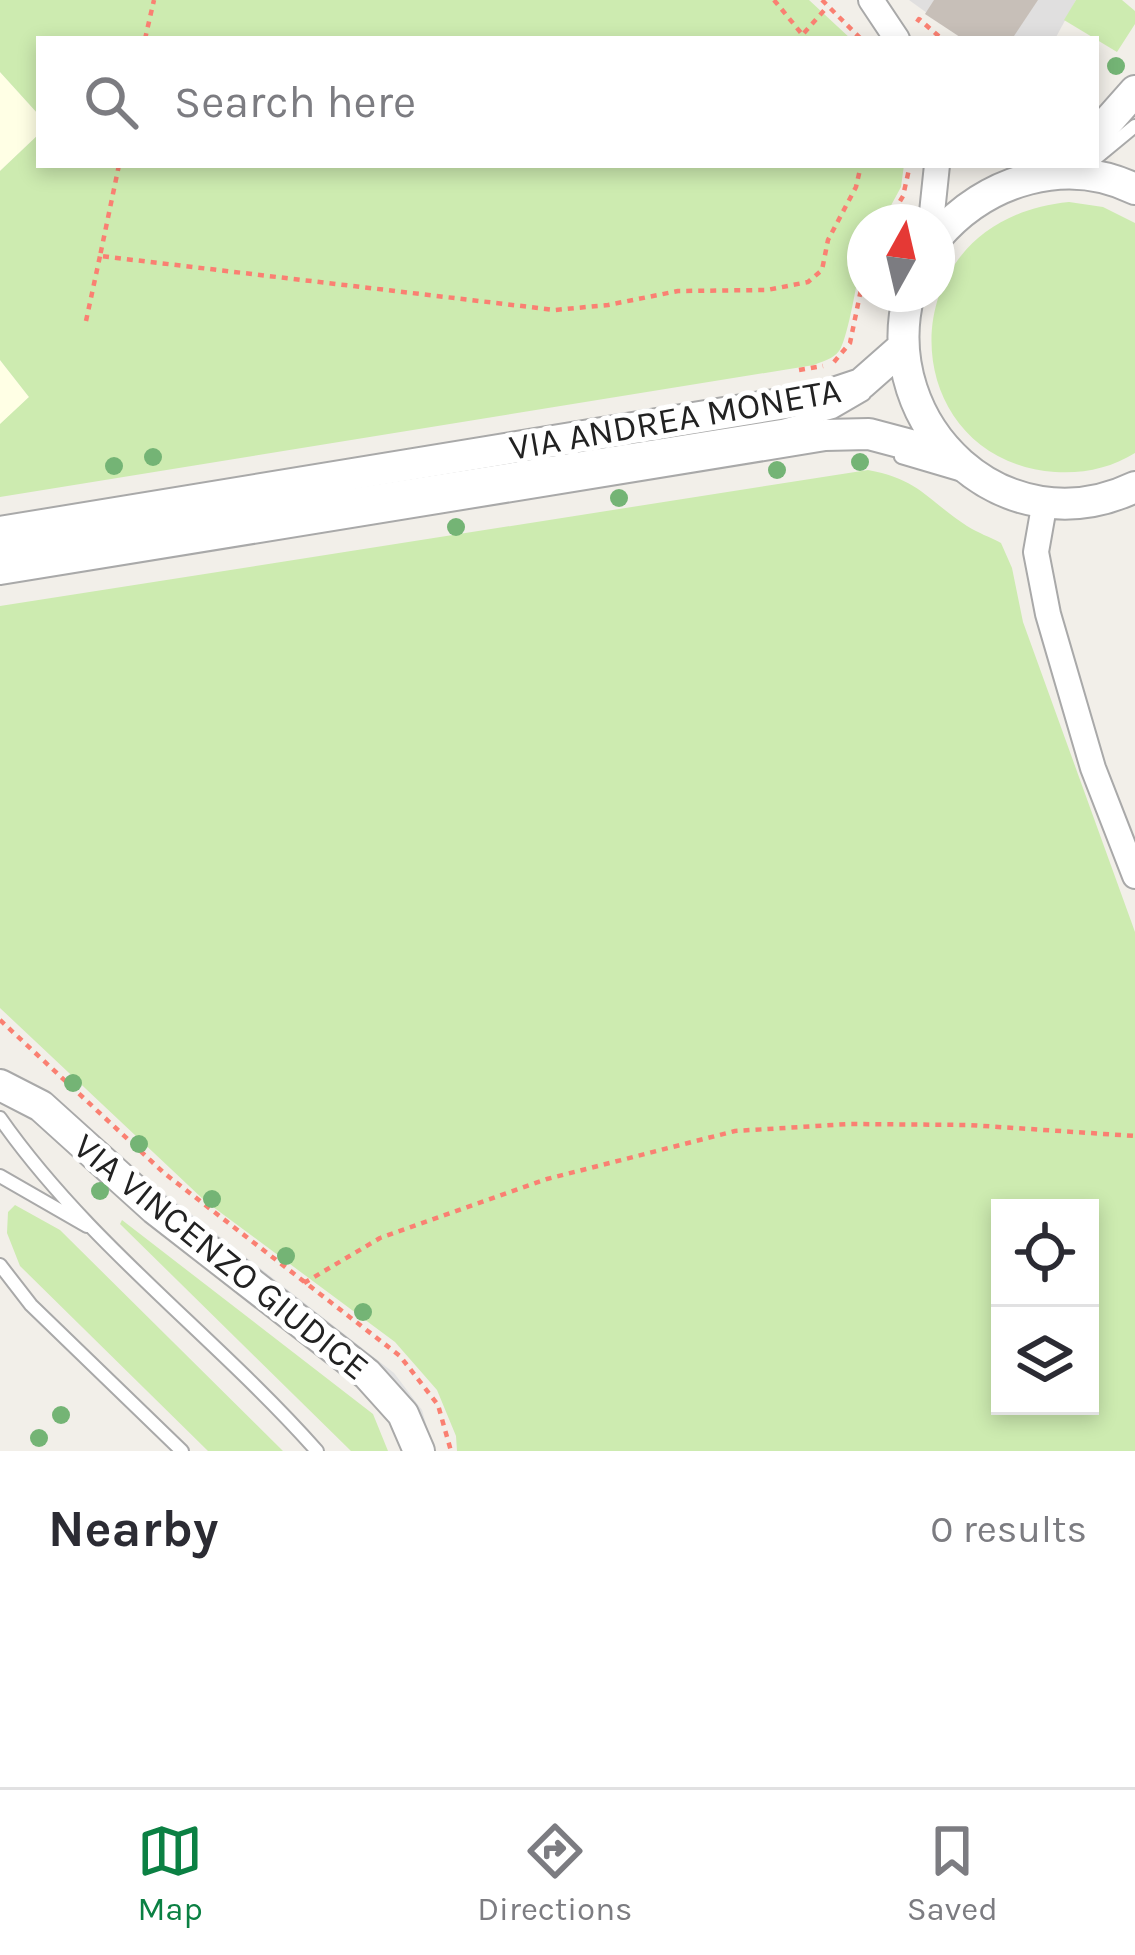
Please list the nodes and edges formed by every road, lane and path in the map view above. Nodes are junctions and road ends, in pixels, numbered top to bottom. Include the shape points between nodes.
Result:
1 (154, 0) edge
2 (773, 0) edge
3 (822, 0) edge
4 (871, 0) edge
5 (828, 6) junction
6 (917, 22) dead end
7 (147, 36) edge
8 (803, 36) edge
9 (805, 36) edge
10 (858, 36) edge
11 (895, 36) edge
12 (939, 36) edge
13 (1135, 91) edge
14 (1135, 126) edge
15 (1099, 132) edge
16 (1099, 156) edge
17 (118, 168) edge
18 (860, 168) edge
19 (909, 168) edge
20 (937, 168) edge
21 (1063, 168) edge
22 (1071, 168) edge
23 (1135, 189) edge
24 (898, 204) edge
25 (933, 204) edge
26 (955, 218) edge
27 (100, 256) junction
28 (856, 312) edge
29 (907, 312) edge
30 (86, 321) dead end
31 (903, 347) junction
32 (792, 372) dead end
33 (952, 456) junction
34 (985, 482) junction
35 (1135, 487) edge
36 (1045, 501) junction
37 (91, 544) junction
38 (23, 549) edge
39 (0, 551) edge
40 (0, 569) edge
41 (0, 583) edge
42 (1135, 876) edge
43 (0, 1020) edge
44 (0, 1084) edge
45 (0, 1118) edge
46 (1135, 1136) edge
47 (0, 1176) edge
48 (99, 1232) junction
49 (0, 1265) edge
50 (304, 1283) junction
51 (182, 1451) edge
52 (317, 1451) edge
53 (419, 1451) edge
54 (451, 1451) edge

1 - 7 path
2 - 8 path
3 - 5 path
4 - 11 street
5 - 9 path
5 - 10 path
6 - 12 path
13 - 15 street
14 - 16 lane
17 - 27 path
18 - 27 path via 822,270 808,282 767,290 528,308
19 - 24 path
20 - 25 street
21 - 26 street via 991,193
22 - 23 street
27 - 30 path
28 - 32 path via 847,350 834,362
29 - 31 street
31 - 33 street via 921,416
31 - 37 street, VIA ANDREA MONETA via 861,384 822,398
33 - 34 street
33 - 37 street, VIA ANDREA MONETA via 868,434 825,435
34 - 36 street
34 - 37 lane, VIA ANDREA MONETA via 882,451 835,447
35 - 36 street
36 - 42 street via 1036,552 1048,614
37 - 38 street, VIA ANDREA MONETA
37 - 38 lane, VIA ANDREA MONETA
38 - 39 lane, VIA ANDREA MONETA
38 - 40 street, VIA ANDREA MONETA
38 - 41 lane, VIA ANDREA MONETA
43 - 50 path via 164,1173
44 - 53 street, VIA VINCENZO GIUDICE via 41,1106 154,1209 380,1386
45 - 48 lane, VIA VINCENZO GIUDICE
46 - 50 path via 969,1125 735,1131 547,1179 380,1238
47 - 48 lane, VIA VINCENZO GIUDICE
48 - 52 lane, VIA VINCENZO GIUDICE
49 - 51 lane
50 - 54 path via 418,1374 443,1415

